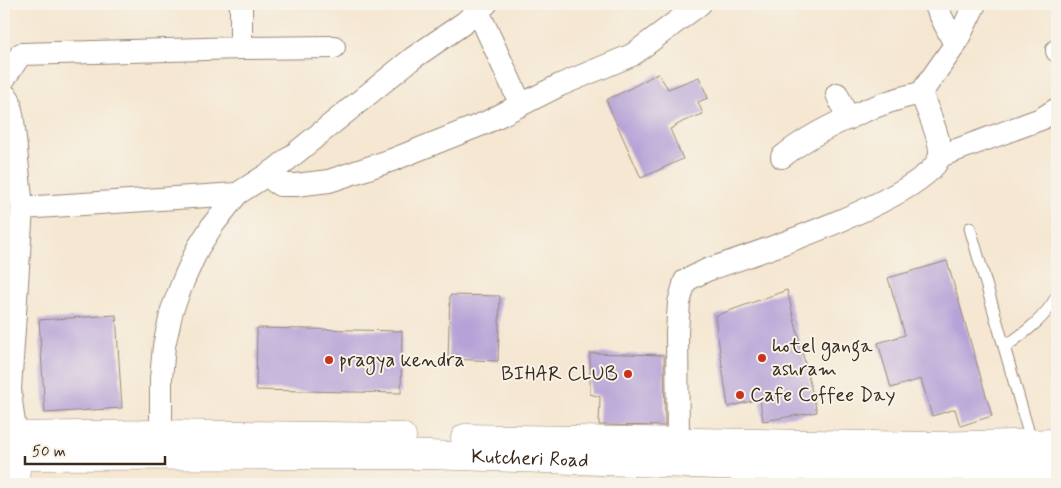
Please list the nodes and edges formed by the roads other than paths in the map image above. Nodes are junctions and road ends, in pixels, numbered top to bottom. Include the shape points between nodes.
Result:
1 (241, 4) edge
2 (700, 4) edge
3 (935, 4) edge
4 (975, 4) edge
5 (482, 7) edge
6 (955, 45) junction
7 (334, 47) dead end
8 (241, 48) junction
9 (4, 79) edge
10 (921, 93) junction
11 (4, 94) edge
12 (837, 94) dead end
13 (521, 105) junction
14 (1057, 109) edge
15 (848, 119) junction
16 (940, 156) junction
17 (782, 157) dead end
18 (276, 169) junction
19 (237, 194) junction
20 (22, 208) junction
21 (970, 228) dead end
22 (1057, 296) edge
23 (1004, 347) junction
24 (161, 434) junction
25 (678, 442) junction
26 (1045, 443) edge
27 (10, 446) edge
28 (744, 464) edge
29 (1057, 466) edge
30 (14, 484) edge

1 - 8 street
2 - 13 street via 632,55
3 - 6 street
4 - 6 street
5 - 13 street
5 - 18 street via 413,58
6 - 10 street
7 - 8 street
8 - 9 street via 21,54
10 - 15 street via 904,96
10 - 16 street
11 - 20 street via 13,120
12 - 15 street
13 - 18 street via 392,160 329,181 280,185 275,182
14 - 16 street via 1041,119
15 - 17 street via 808,138
16 - 25 street via 937,164 918,180 847,219 685,280 679,302 677,332
18 - 19 street
19 - 20 street
19 - 24 street via 198,248 172,310 161,379
20 - 27 street via 10,389
21 - 23 lane
22 - 23 lane via 1051,308 1027,332
23 - 26 lane
24 - 25 main road
24 - 27 main road
25 - 28 main road
26 - 28 main road via 926,446
27 - 28 main road, Kutcheri Road
27 - 30 main road
28 - 29 main road, Kutcheri Road

